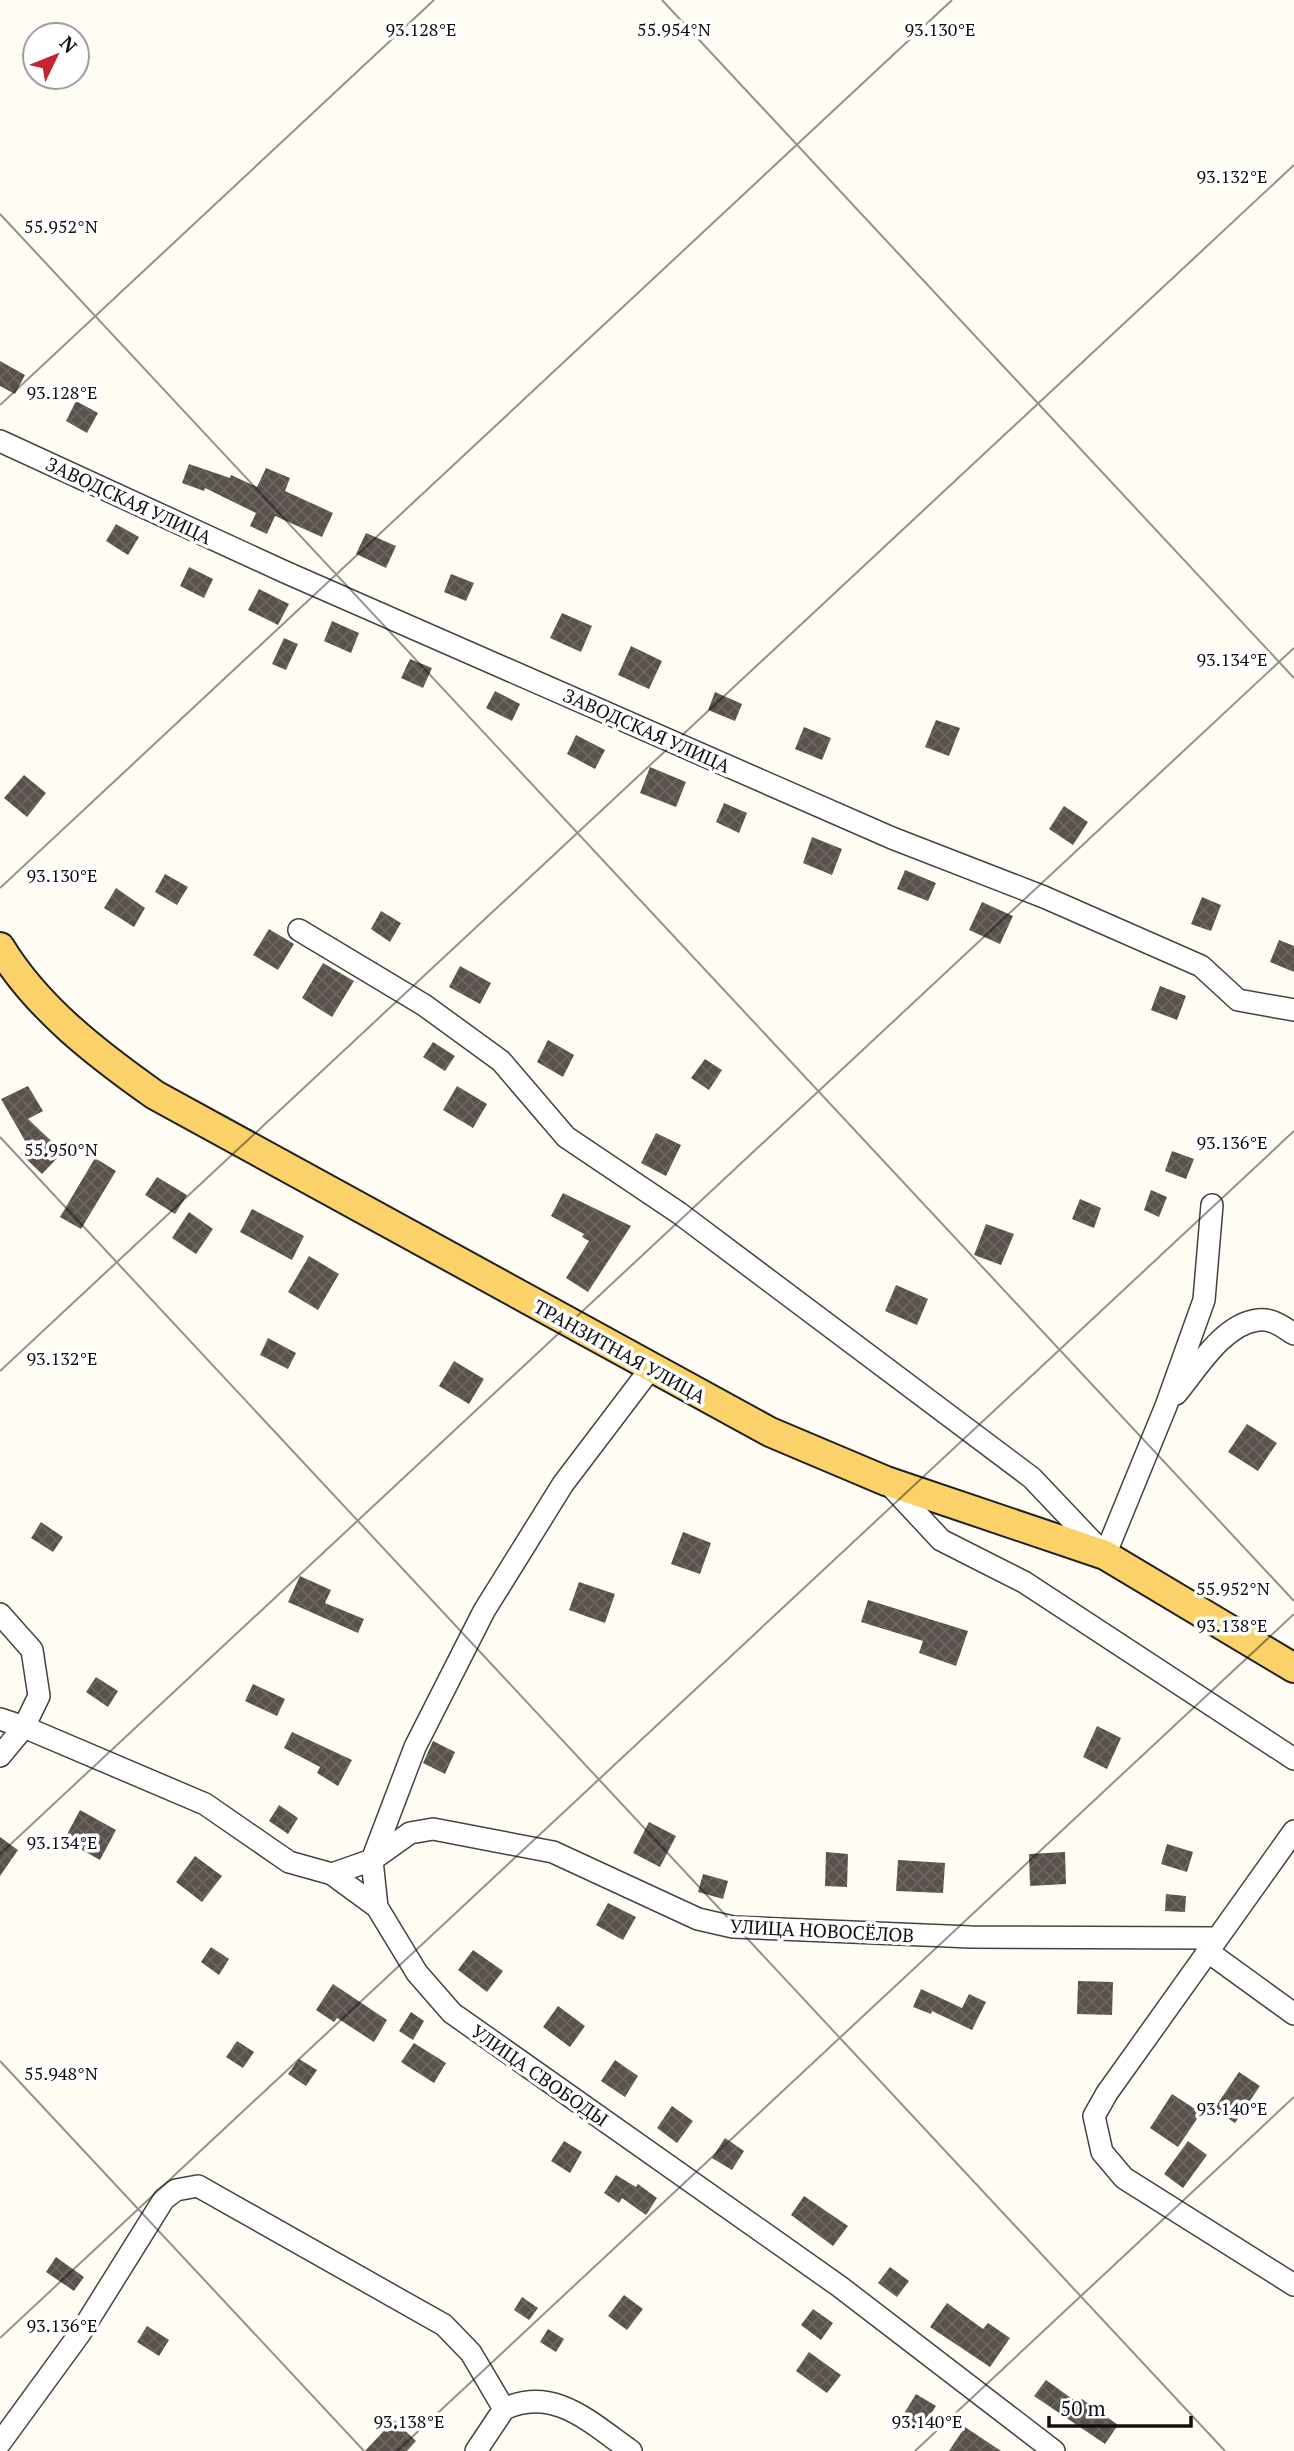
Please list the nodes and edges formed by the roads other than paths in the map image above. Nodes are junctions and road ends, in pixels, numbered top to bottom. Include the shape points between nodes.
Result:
1 (0, 441) edge
2 (299, 930) dead end
3 (0, 947) edge
4 (1294, 1010) edge
5 (1212, 1205) dead end
6 (1294, 1334) edge
7 (651, 1368) junction
8 (1166, 1406) junction
9 (886, 1481) junction
10 (1105, 1555) junction
11 (0, 1614) edge
12 (1294, 1668) edge
13 (0, 1719) edge
14 (24, 1727) junction
15 (0, 1756) edge
16 (1294, 1759) edge
17 (1294, 1831) edge
18 (372, 1860) junction
19 (332, 1874) junction
20 (377, 1907) junction
21 (1211, 1944) junction
22 (1294, 2014) edge
23 (1294, 2285) edge
24 (504, 2409) junction
25 (0, 2443) edge
26 (476, 2451) edge
27 (632, 2451) edge
28 (1054, 2451) edge

1 - 4 street, ЗАВОДСКАЯ УЛИЦА via 285,572 740,771 1201,966 1238,1000
2 - 10 street via 424,1005 501,1061 566,1137 679,1213 1032,1478
3 - 7 main road, ТРАНЗИТНАЯ УЛИЦА via 12,967 100,1057 155,1095
5 - 8 street via 1203,1300
6 - 8 street via 1273,1321 1242,1326 1218,1343
7 - 9 main road, ТРАНЗИТНАЯ УЛИЦА via 770,1432
7 - 18 street via 563,1484 484,1611 415,1747
8 - 10 street
9 - 10 main road, ТРАНЗИТНАЯ УЛИЦА
9 - 16 street via 941,1540 1024,1582
10 - 12 main road, ТРАНЗИТНАЯ УЛИЦА
11 - 14 street via 32,1650 39,1696
13 - 14 street, УЛИЦА СВОБОДЫ
14 - 15 street
14 - 19 street, УЛИЦА СВОБОДЫ via 205,1804 289,1862
17 - 21 street
18 - 19 street, УЛИЦА НОВОСЁЛОВ
18 - 20 street
18 - 21 street, УЛИЦА НОВОСЁЛОВ via 410,1833 433,1829 553,1852 698,1919 733,1927
19 - 20 street, УЛИЦА СВОБОДЫ
20 - 28 street, УЛИЦА СВОБОДЫ via 417,1973 452,2013 839,2286
21 - 22 street
21 - 23 street via 1094,2116 1102,2152 1124,2178
24 - 25 street via 471,2353 444,2325 198,2186 176,2190 163,2199 81,2332
24 - 26 street
24 - 27 street via 523,2400 563,2405

